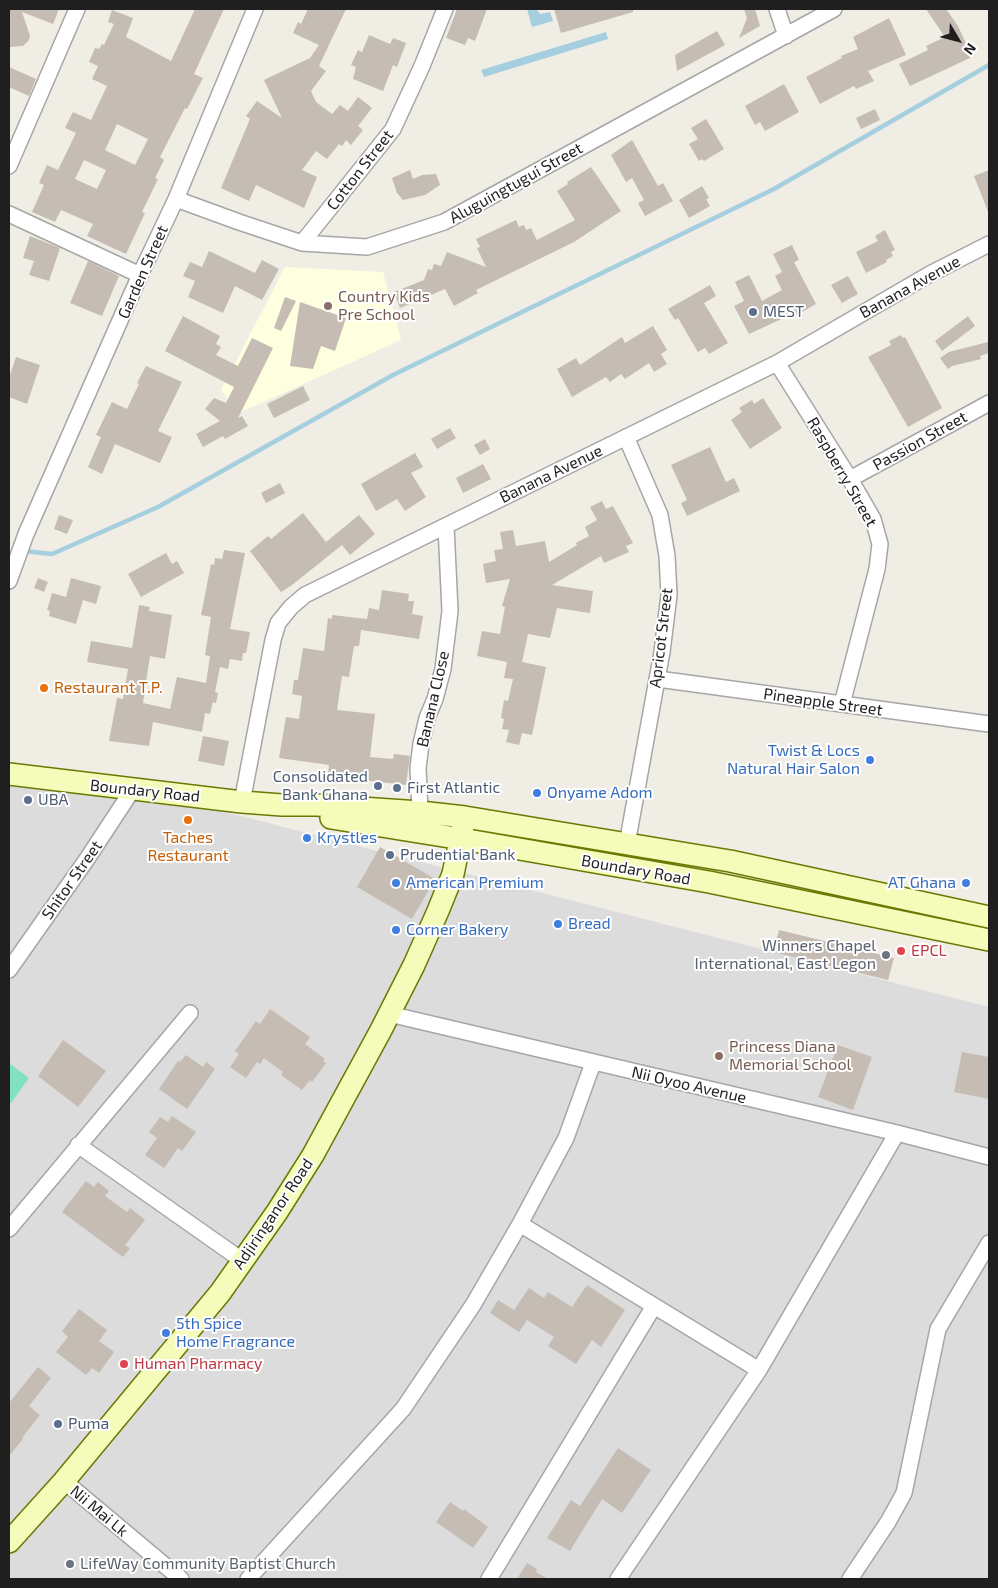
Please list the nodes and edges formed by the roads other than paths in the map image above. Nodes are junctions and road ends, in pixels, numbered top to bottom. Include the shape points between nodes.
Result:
1 (77, 9) edge
2 (255, 9) edge
3 (445, 9) edge
4 (777, 9) edge
5 (834, 9) edge
6 (786, 36) junction
7 (9, 166) edge
8 (176, 199) junction
9 (9, 214) edge
10 (302, 243) junction
11 (989, 244) edge
12 (140, 275) junction
13 (777, 363) junction
14 (989, 403) edge
15 (626, 437) junction
16 (850, 479) junction
17 (446, 526) junction
18 (9, 581) edge
19 (658, 679) junction
20 (842, 704) junction
21 (989, 724) edge
22 (9, 774) edge
23 (133, 789) junction
24 (242, 802) junction
25 (282, 805) junction
26 (420, 812) junction
27 (465, 817) junction
28 (462, 839) junction
29 (627, 844) junction
30 (989, 918) edge
31 (989, 940) edge
32 (9, 970) edge
33 (190, 1013) dead end
34 (389, 1014) junction
35 (594, 1063) junction
36 (897, 1133) junction
37 (78, 1145) junction
38 (989, 1157) edge
39 (520, 1224) junction
40 (9, 1229) edge
41 (989, 1242) edge
42 (243, 1262) junction
43 (654, 1306) junction
44 (759, 1370) junction
45 (64, 1481) junction
46 (9, 1542) edge
47 (181, 1579) edge
48 (248, 1579) edge
49 (489, 1579) edge
50 (618, 1579) edge
51 (850, 1579) edge

1 - 7 street
2 - 8 street, Garden Street
3 - 10 street, Cotton Street via 393,129
4 - 6 street
5 - 6 street, Aluguingtugui Street
6 - 10 street, Aluguingtugui Street via 444,222 367,247
8 - 10 street, Aluguingtugui Street
8 - 12 street, Garden Street
9 - 12 street
11 - 13 street, Banana Avenue via 930,274
12 - 18 street, Garden Street via 26,534
13 - 15 street, Banana Avenue
13 - 16 street, Raspberry Street
14 - 16 street, Passion Street
15 - 17 street, Banana Avenue
15 - 19 street, Apricot Street via 660,514 666,556 669,595
16 - 20 street, Raspberry Street via 873,519 880,544 877,569
17 - 24 street, Banana Avenue via 305,595 278,623
17 - 26 street, Banana Close via 450,610 442,669 421,744 418,768
19 - 20 street, Pineapple Street
19 - 29 street, Apricot Street
20 - 21 street, Pineapple Street
22 - 23 main road, Boundary Road
23 - 24 main road, Boundary Road
23 - 32 street, Shitor Street
24 - 25 main road, Boundary Road
25 - 26 main road, Boundary Road
25 - 28 main road, Boundary Road via 317,816
26 - 27 main road, Boundary Road
27 - 28 main road, Adjiringanor Road
27 - 29 main road, Boundary Road
28 - 31 main road, Boundary Road via 709,882
28 - 34 main road, Adjiringanor Road via 453,874 438,911
29 - 30 main road, Boundary Road via 730,861
33 - 37 street
34 - 35 street, Nii Oyoo Avenue
34 - 42 main road, Adjiringanor Road via 313,1154
35 - 36 street, Nii Oyoo Avenue
35 - 39 street via 566,1138
36 - 38 street, Nii Oyoo Avenue
36 - 44 street
37 - 40 street
37 - 42 street
39 - 43 street
39 - 48 street via 473,1305 403,1409
41 - 51 street via 938,1329 904,1493
42 - 45 main road, Adjiringanor Road
43 - 44 street
43 - 49 street
44 - 50 street
45 - 46 main road, Adjiringanor Road
45 - 47 street, Nii Mai Lk

